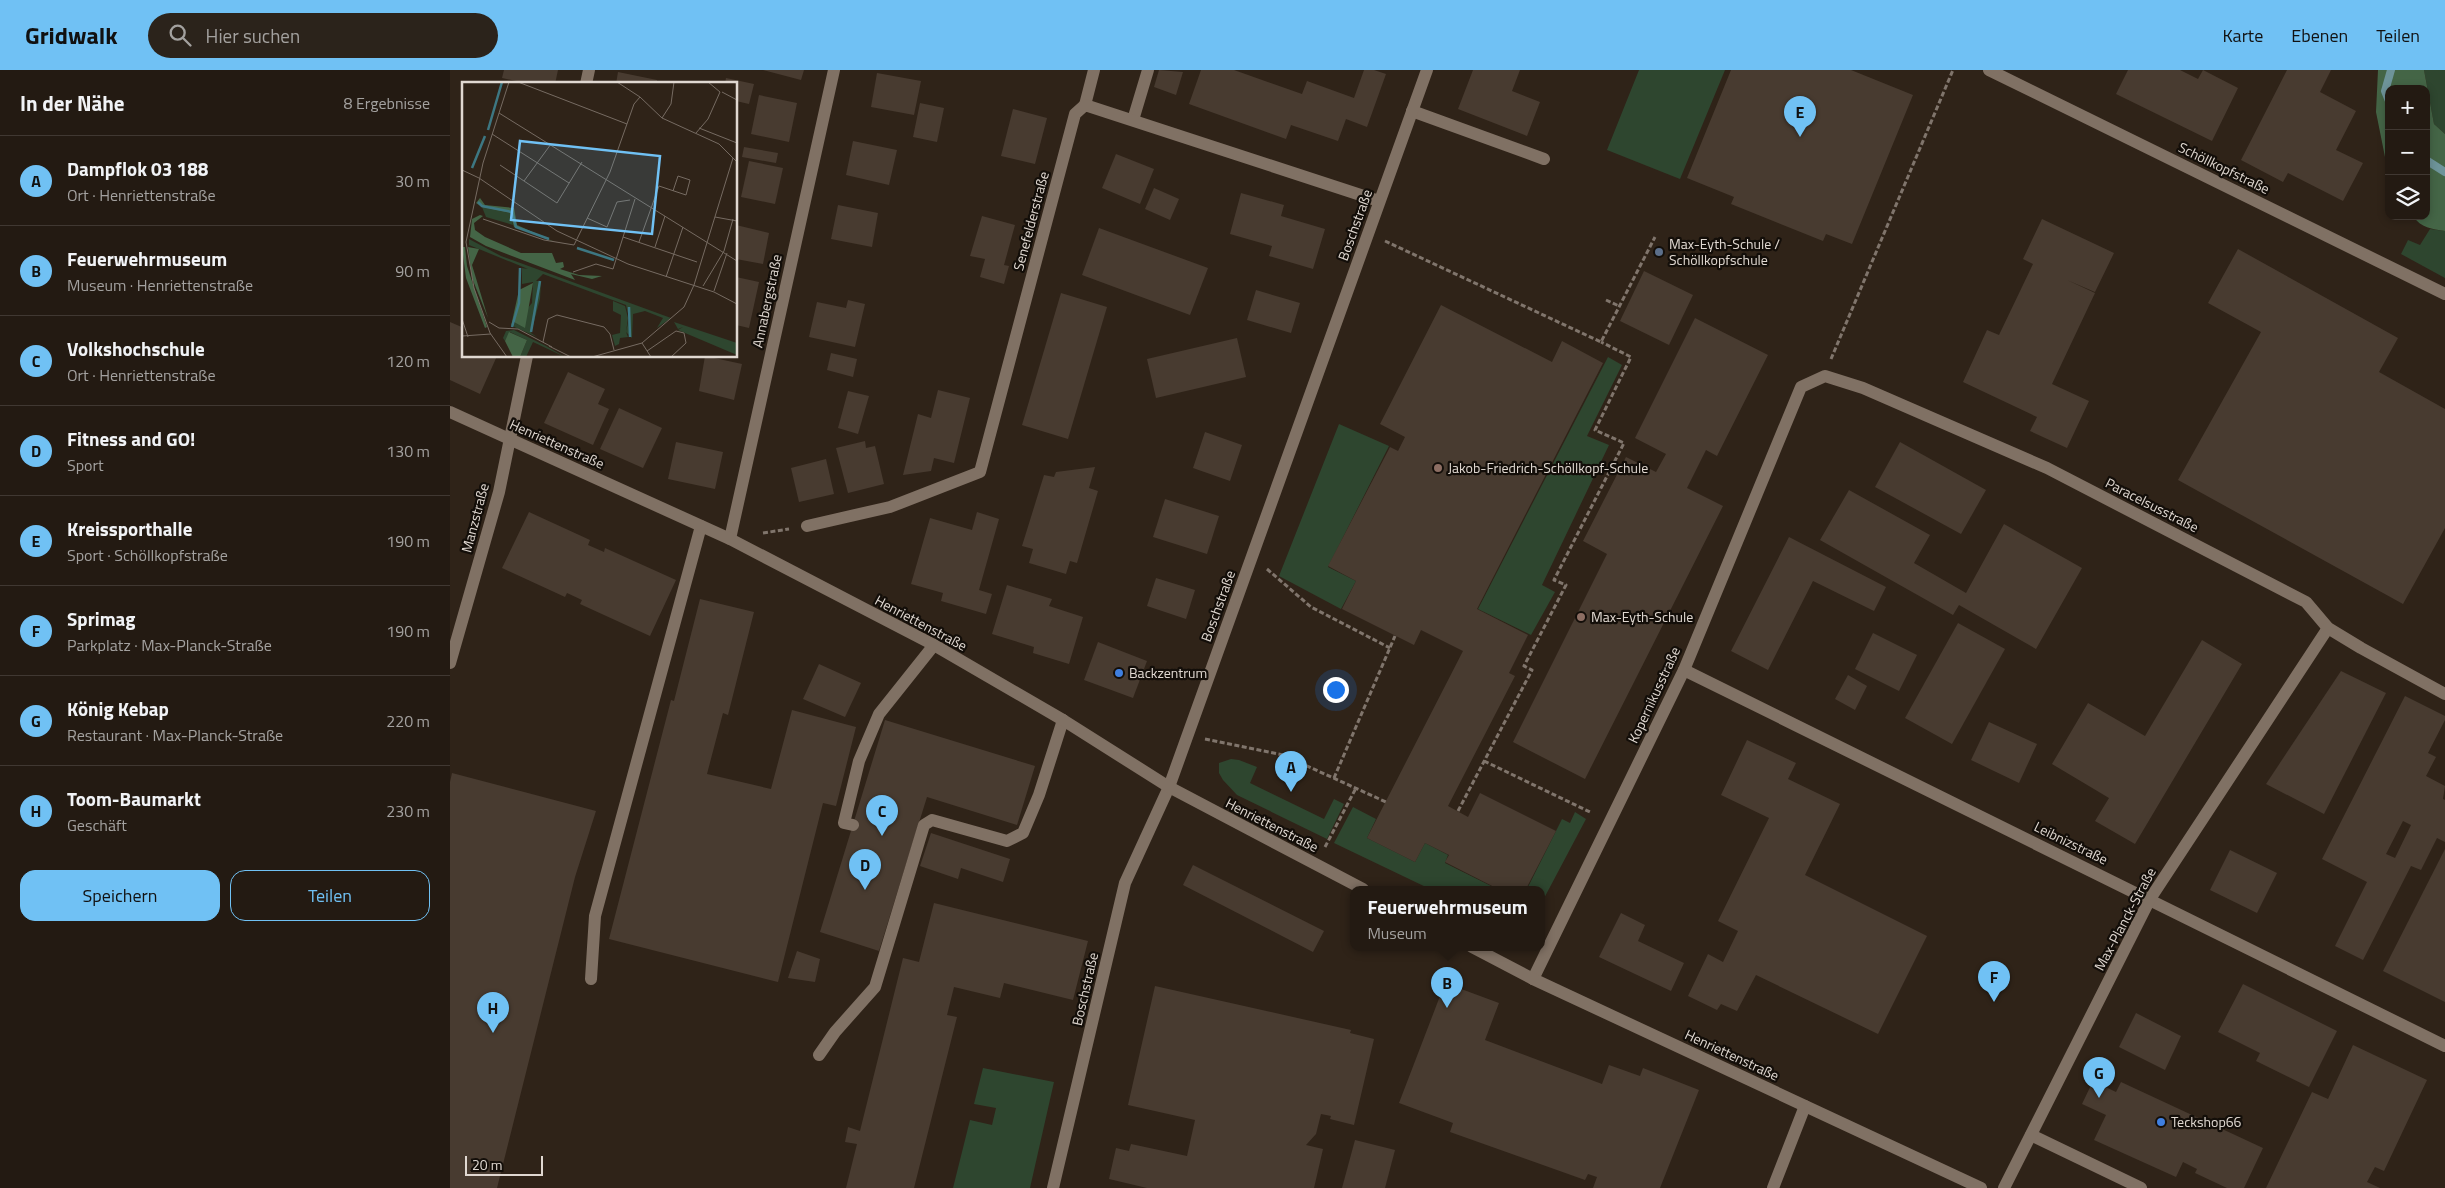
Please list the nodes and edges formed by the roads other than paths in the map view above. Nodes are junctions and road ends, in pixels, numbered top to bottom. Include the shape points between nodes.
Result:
1 (834, 70) edge
2 (1094, 70) edge
3 (1148, 70) edge
4 (1427, 70) edge
5 (1989, 70) edge
6 (1085, 105) junction
7 (1412, 111) junction
8 (1132, 120) junction
9 (1544, 159) dead end
10 (1379, 202) junction
11 (2445, 294) edge
12 (527, 358) edge
13 (1825, 376) joint
14 (450, 412) edge
15 (510, 438) junction
16 (701, 526) junction
17 (807, 526) road end
18 (730, 539) junction
19 (2328, 628) junction
20 (934, 645) junction
21 (450, 663) edge
22 (1684, 670) junction
23 (2445, 694) edge
24 (1063, 720) junction
25 (1169, 787) junction
26 (853, 825) dead end
27 (1357, 886) edge
28 (2150, 899) junction
29 (1480, 951) edge
30 (591, 979) dead end
31 (1533, 979) junction
32 (2445, 1046) edge
33 (819, 1055) dead end
34 (1805, 1106) junction
35 (2031, 1135) junction
36 (1053, 1188) edge
37 (1773, 1188) edge
38 (1981, 1188) edge
39 (2004, 1188) edge
40 (2141, 1188) edge

1 - 18 street, Annabergstraße
2 - 6 street
3 - 8 street
4 - 7 street, Boschstraße
5 - 11 street, Schöllkopfstraße
6 - 8 street
6 - 17 street, Senefelderstraße via 1075,114 980,472 890,507
7 - 9 street
7 - 10 street, Boschstraße
8 - 10 street
10 - 25 street, Boschstraße
12 - 15 street, Manzstraße
13 - 19 street, Paracelsusstraße via 1863,388 2047,468 2306,602
13 - 22 street, Kopernikusstraße via 1802,387
14 - 15 street, Henriettenstraße
15 - 16 street, Henriettenstraße
15 - 21 street, Manzstraße via 499,492
16 - 18 street, Henriettenstraße
16 - 30 street via 595,916
18 - 20 street, Henriettenstraße
19 - 23 street, Paracelsusstraße
19 - 28 street, Max-Planck-Straße
20 - 24 street, Henriettenstraße
20 - 26 street via 879,714 859,761 844,823
22 - 28 street, Leibnizstraße
22 - 31 street, Kopernikusstraße
24 - 25 street, Henriettenstraße
24 - 33 street via 1023,833 1007,841 932,820 924,825 914,847 875,987
25 - 27 street, Henriettenstraße
25 - 36 street, Boschstraße via 1125,883
28 - 32 street, Leibnizstraße
28 - 35 street, Max-Planck-Straße
29 - 31 street, Henriettenstraße
31 - 34 street, Henriettenstraße
34 - 37 street
34 - 38 street, Henriettenstraße
35 - 39 street, Max-Planck-Straße
35 - 40 street

